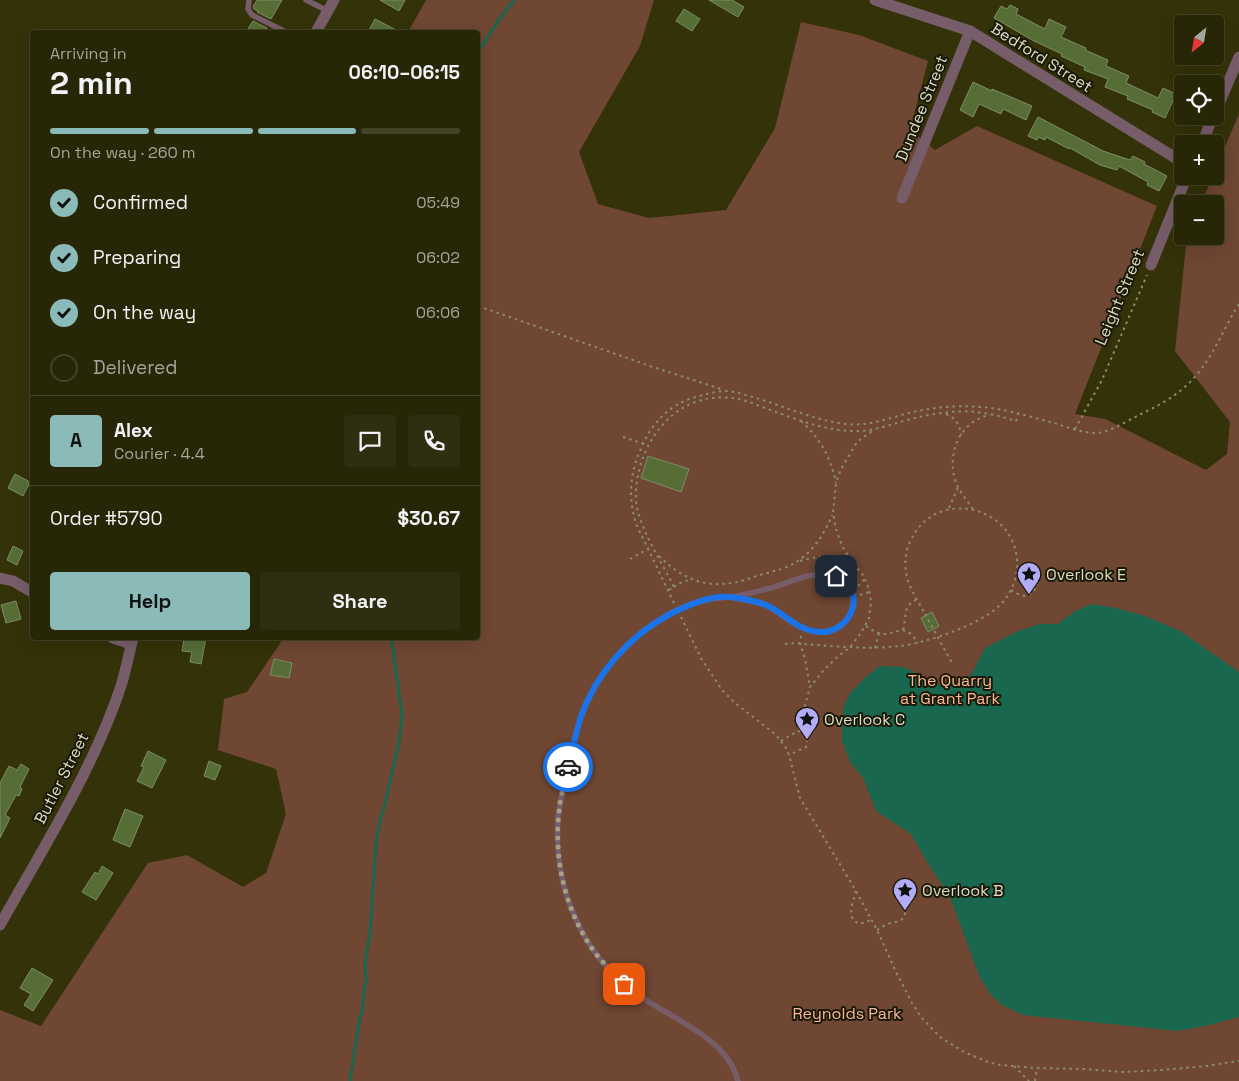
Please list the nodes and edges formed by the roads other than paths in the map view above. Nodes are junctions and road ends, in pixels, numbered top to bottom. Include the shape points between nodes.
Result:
1 (249, 0) edge
2 (306, 0) edge
3 (334, 0) edge
4 (874, 0) edge
5 (328, 11) junction
6 (282, 30) edge
7 (317, 30) edge
8 (970, 31) junction
9 (1239, 57) edge
10 (1224, 92) edge
11 (1174, 157) edge
12 (1184, 185) edge
13 (902, 198) dead end
14 (1151, 265) road end
15 (0, 578) edge
16 (30, 591) edge
17 (728, 597) junction
18 (132, 641) edge
19 (0, 925) edge
20 (738, 1081) edge

1 - 6 lane via 248,9 252,15
2 - 5 lane
3 - 5 street
4 - 8 street, Bedford Street
5 - 7 street
8 - 11 street, Bedford Street
8 - 13 street, Dundee Street
9 - 10 street
12 - 14 street, Leight Street
15 - 16 street
17 - 17 lane via 766,606 802,628 821,632 837,628 847,620 854,599 850,587 831,575 815,575
17 - 20 lane via 701,601 660,619 624,648 604,673 579,724 560,804 558,855 570,907 589,945 604,964 641,997 702,1034 729,1062
18 - 19 street, Butler Street via 121,685 81,781

